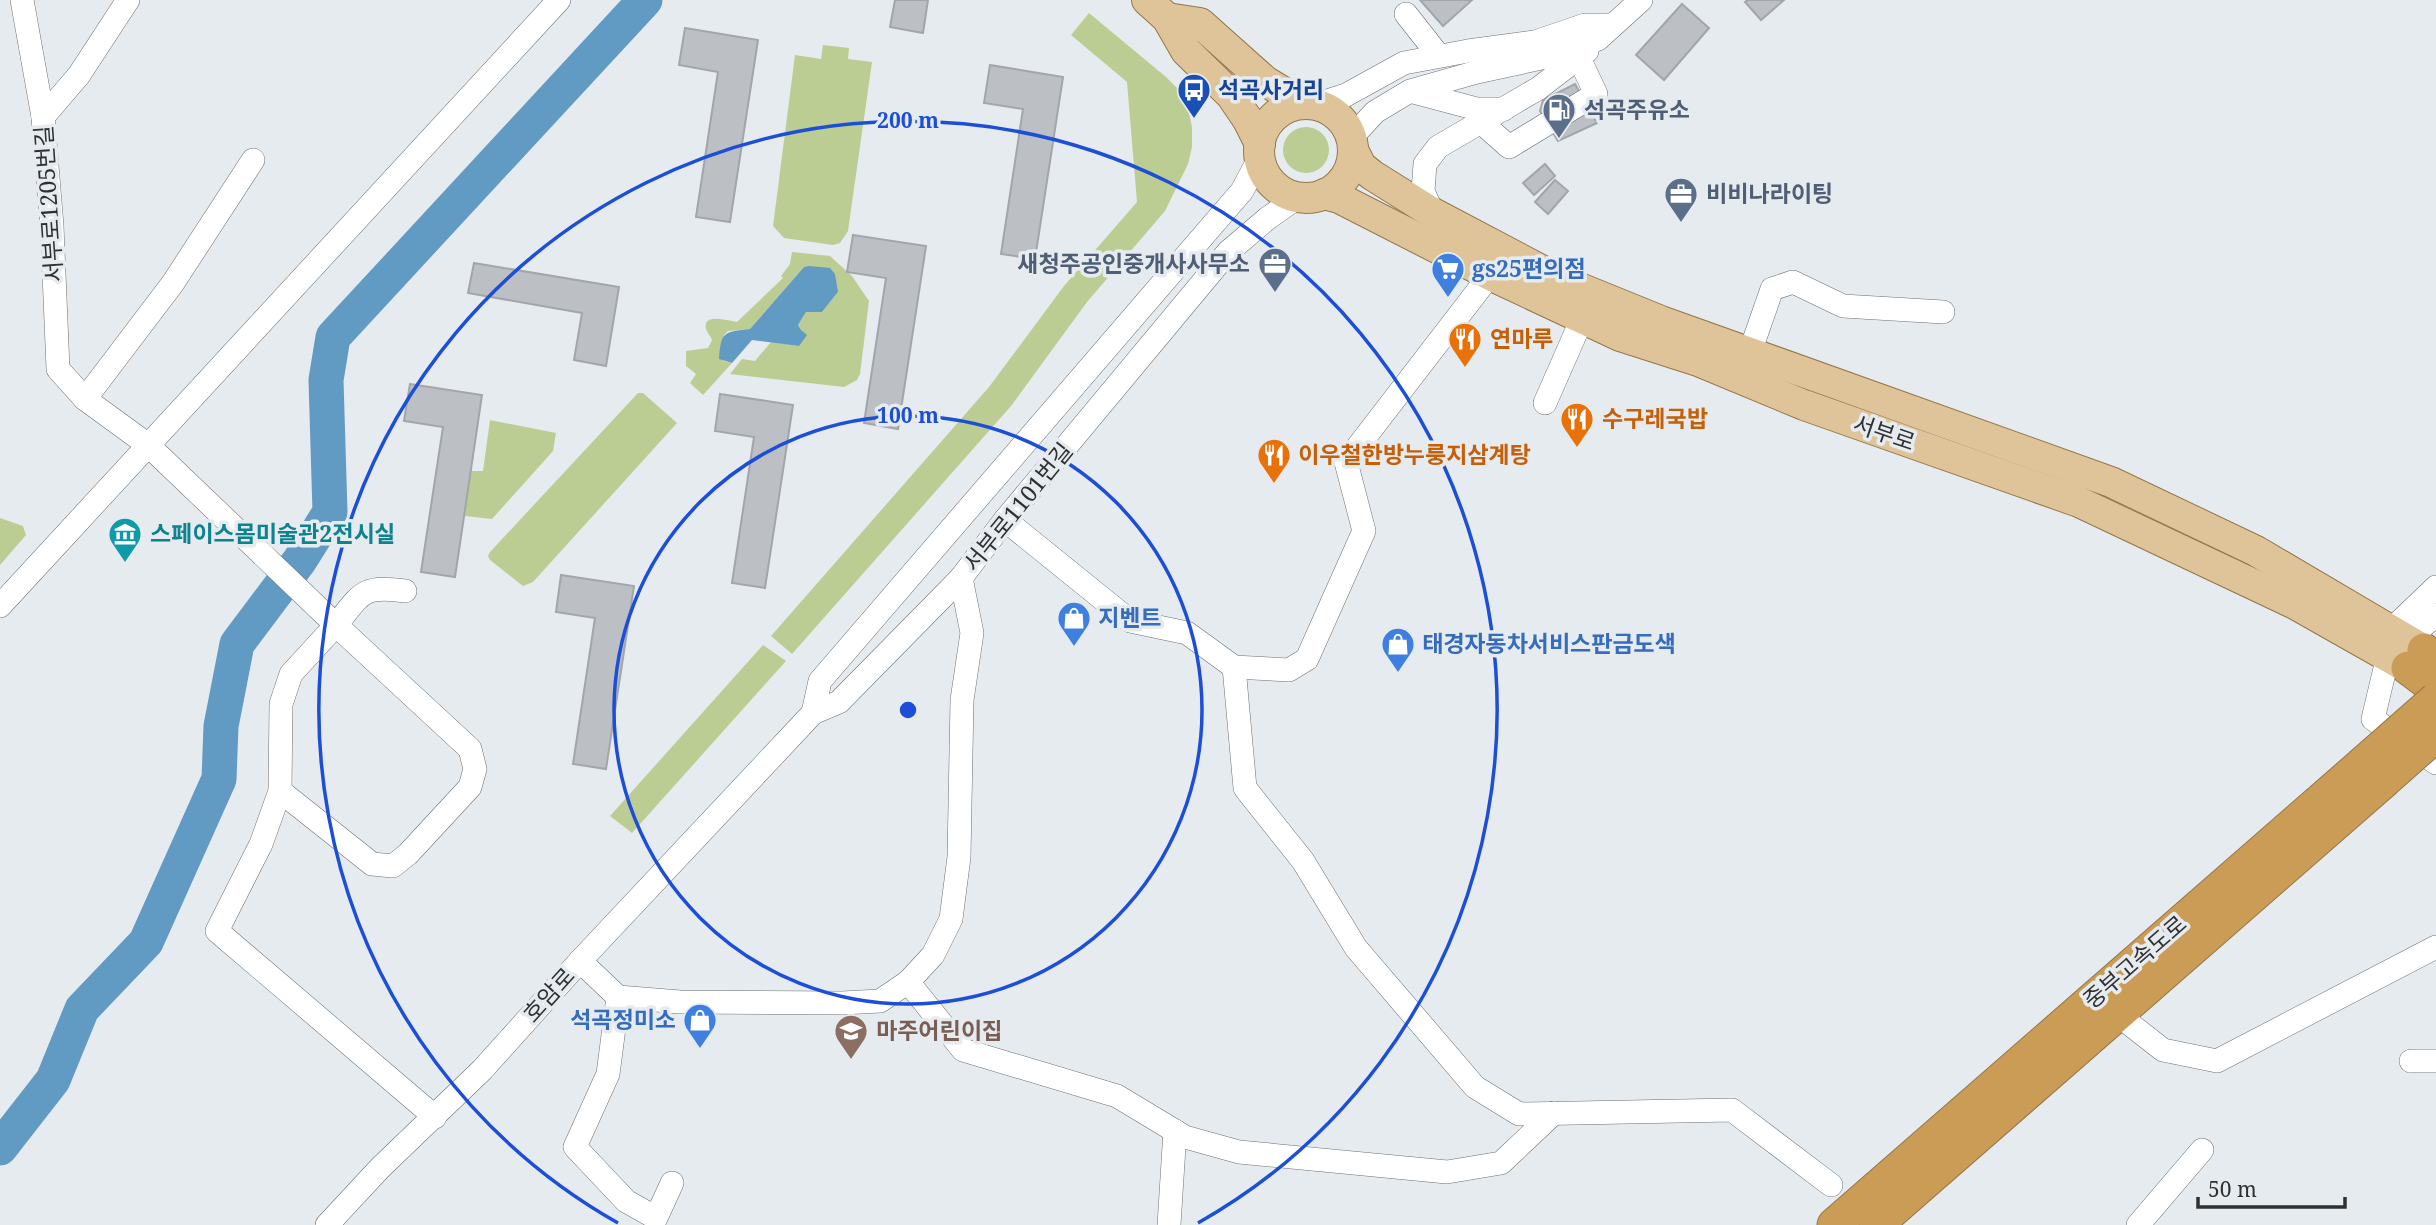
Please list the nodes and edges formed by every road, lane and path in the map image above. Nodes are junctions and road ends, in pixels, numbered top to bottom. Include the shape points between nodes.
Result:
1 (22, 0) edge
2 (128, 0) edge
3 (559, 0) edge
4 (1641, 0) edge
5 (1157, 9) edge
6 (1406, 14) dead end
7 (1605, 32) junction
8 (1439, 56) junction
9 (1579, 58) junction
10 (1410, 91) junction
11 (1309, 105) junction
12 (1504, 109) junction
13 (43, 117) junction
14 (1482, 123) junction
15 (1352, 144) junction
16 (1260, 150) junction
17 (253, 160) dead end
18 (1311, 195) junction
19 (1432, 212) junction
20 (1490, 275) junction
21 (1943, 312) dead end
22 (1582, 319) junction
23 (1750, 352) junction
24 (85, 400) junction
25 (1545, 403) dead end
26 (148, 445) junction
27 (1005, 520) junction
28 (961, 578) junction
29 (2436, 587) edge
30 (405, 591) dead end
31 (0, 606) edge
32 (2436, 615) edge
33 (336, 625) junction
34 (2414, 650) edge
35 (1234, 667) junction
36 (2436, 689) edge
37 (2436, 699) edge
38 (813, 713) junction
39 (2436, 735) edge
40 (2436, 763) edge
41 (2372, 773) junction
42 (279, 790) junction
43 (2436, 947) edge
44 (580, 961) junction
45 (908, 982) junction
46 (618, 997) junction
47 (2118, 1014) junction
48 (2411, 1061) dead end
49 (2436, 1061) edge
50 (1554, 1113) junction
51 (435, 1117) junction
52 (1175, 1131) junction
53 (2202, 1150) dead end
54 (672, 1183) dead end
55 (1831, 1185) dead end
56 (327, 1225) edge
57 (1169, 1225) edge
58 (1834, 1225) edge
59 (1875, 1225) edge
60 (2138, 1225) edge

1 - 13 street, 서부로1205번길
2 - 13 street via 79,75
3 - 26 street
4 - 7 street
5 - 11 main road via 1200,23 1265,80
5 - 16 main road via 1186,51 1231,95
6 - 8 street
7 - 8 street via 1586,25 1535,42
7 - 9 street
7 - 10 street via 1560,54
8 - 11 street via 1405,63 1346,95
9 - 12 street
9 - 14 street via 1596,94 1509,147
10 - 12 street via 1476,109
10 - 15 street via 1375,112
11 - 15 main road via 1338,117
11 - 16 main road via 1279,113 1264,132
12 - 14 street
13 - 24 street, 서부로1205번길 via 58,369
14 - 19 street via 1438,147 1425,164 1423,191
15 - 18 main road via 1347,175 1339,185
15 - 19 main road, 서부로 via 1361,166
16 - 18 main road via 1270,180 1279,189
16 - 38 street via 1242,191 820,681
17 - 24 street via 173,283
18 - 20 main road, 서부로 via 1339,198
18 - 27 street, 서부로1101번길 via 1228,252
19 - 23 main road, 서부로 via 1560,280
20 - 22 main road, 서부로
20 - 35 street via 1346,461 1364,531 1307,659 1289,670
21 - 23 street via 1843,306 1793,282 1772,289
22 - 25 street
22 - 34 main road, 서부로 via 1804,405 2079,502 2295,604
23 - 34 main road, 서부로 via 2111,482 2256,551
24 - 26 street, 서부로1205번길
26 - 31 street
26 - 33 street, 서부로1205번길
27 - 28 street, 서부로1101번길
27 - 35 street via 1130,621 1187,633
28 - 38 street via 839,702
28 - 45 street, 서부로1101번길 via 972,633 962,700 958,857 951,919 933,956
29 - 34 street
30 - 33 street via 379,587 367,592
32 - 34 street
33 - 42 street via 291,674 281,704
33 - 42 street, 서부로1205번길 via 470,748 475,769 470,787 393,866 372,864
34 - 36 highway, 서부로
34 - 40 street via 2373,719
35 - 50 street via 1245,788 1303,861 1356,948 1475,1087 1519,1114
37 - 41 highway, 중부고속도로, bridge
38 - 44 street
39 - 41 highway, 중부고속도로, bridge
41 - 47 highway, 중부고속도로
41 - 58 highway, 중부고속도로
42 - 51 street via 261,844 217,931
43 - 47 street via 2217,1061 2163,1050
44 - 46 street, 호암로
44 - 51 street, 호암로
45 - 46 street, 서부로1101번길 via 880,1001 842,1003
45 - 52 street via 963,1050 1117,1096
46 - 54 street via 608,1074 575,1147 626,1201 656,1218
47 - 59 highway, 중부고속도로
48 - 49 street
50 - 52 street via 1501,1163 1447,1172 1239,1152
50 - 55 street via 1732,1110
51 - 56 street, 호암로
52 - 57 street
53 - 60 street

